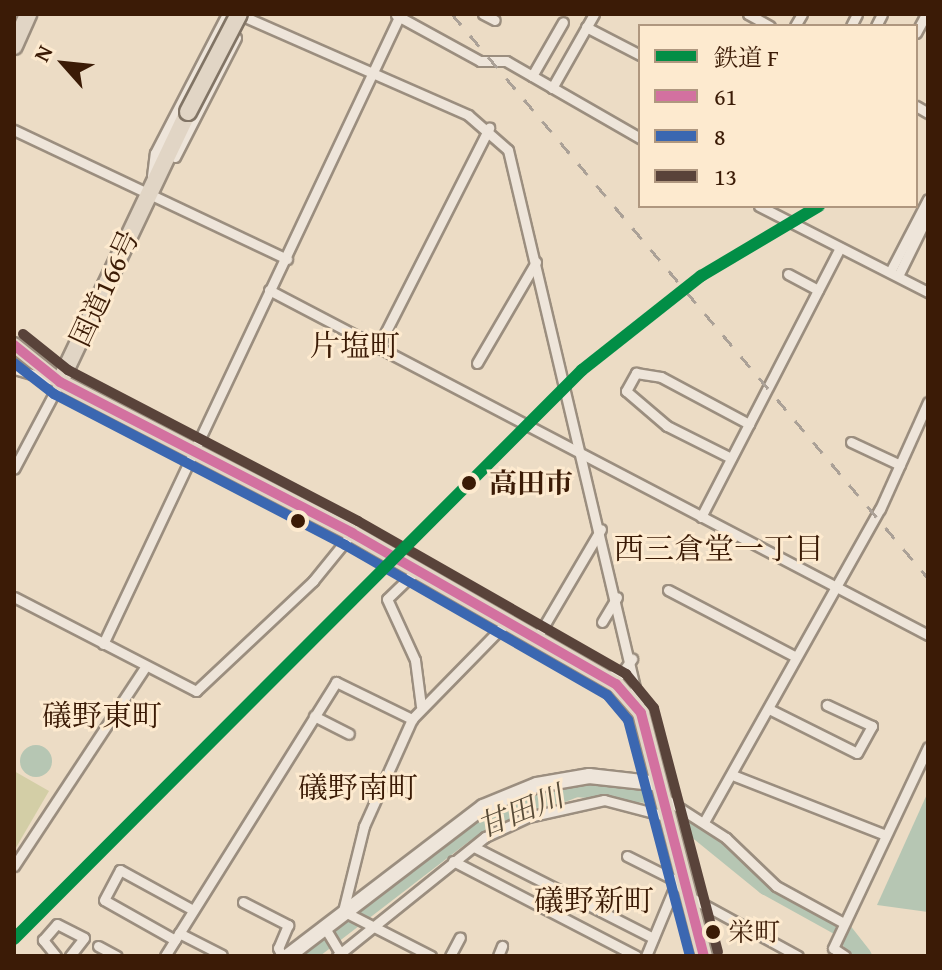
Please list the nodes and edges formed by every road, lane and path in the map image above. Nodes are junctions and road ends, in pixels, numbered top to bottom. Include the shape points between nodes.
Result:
1 (28, 14) edge
2 (227, 14) edge
3 (483, 14) edge
4 (594, 14) edge
5 (748, 14) edge
6 (242, 15) edge
7 (397, 15) edge
8 (495, 20) dead end
9 (759, 20) edge
10 (563, 22) dead end
11 (586, 27) junction
12 (14, 46) edge
13 (638, 54) edge
14 (373, 73) junction
15 (532, 76) junction
16 (552, 88) junction
17 (489, 128) junction
18 (14, 130) edge
19 (638, 137) edge
20 (150, 191) junction
21 (928, 199) edge
22 (763, 208) edge
23 (928, 215) edge
24 (840, 248) junction
25 (287, 259) junction
26 (536, 262) junction
27 (788, 274) dead end
28 (894, 274) junction
29 (269, 290) junction
30 (818, 290) junction
31 (928, 292) edge
32 (14, 345) edge
33 (378, 347) junction
34 (477, 363) dead end
35 (14, 369) edge
36 (60, 382) junction
37 (928, 402) edge
38 (749, 424) junction
39 (851, 442) dead end
40 (189, 450) junction
41 (582, 458) junction
42 (731, 458) junction
43 (900, 465) junction
44 (14, 469) edge
45 (701, 517) junction
46 (601, 529) junction
47 (352, 533) junction
48 (416, 571) junction
49 (834, 585) junction
50 (668, 590) dead end
51 (14, 597) edge
52 (617, 597) junction
53 (508, 621) junction
54 (602, 622) dead end
55 (928, 635) edge
56 (538, 636) junction
57 (103, 644) junction
58 (796, 657) junction
59 (632, 658) junction
60 (145, 667) junction
61 (597, 672) junction
62 (827, 705) dead end
63 (421, 706) junction
64 (769, 709) junction
65 (641, 713) junction
66 (314, 716) junction
67 (412, 719) junction
68 (349, 734) dead end
69 (928, 747) edge
70 (735, 776) junction
71 (666, 803) junction
72 (704, 822) junction
73 (883, 834) junction
74 (474, 847) junction
75 (627, 856) dead end
76 (453, 861) junction
77 (14, 866) edge
78 (683, 887) junction
79 (243, 902) dead end
80 (193, 910) junction
81 (348, 913) junction
82 (370, 922) junction
83 (844, 923) junction
84 (326, 931) junction
85 (177, 936) junction
86 (460, 937) dead end
87 (653, 938) junction
88 (98, 946) dead end
89 (340, 953) edge
90 (222, 955) edge
91 (56, 956) edge
92 (70, 956) edge
93 (117, 956) edge
94 (165, 956) edge
95 (282, 956) edge
96 (288, 956) edge
97 (431, 956) edge
98 (450, 956) edge
99 (636, 956) edge
100 (646, 956) edge
101 (704, 956) edge
102 (798, 956) edge
103 (845, 956) edge

1 - 12 highway
2 - 20 street via 155,153
3 - 8 street
4 - 11 street
5 - 9 street
6 - 14 street
6 - 20 highway, 国道166号, bridge
6 - 20 street via 173,161
7 - 14 street
7 - 15 street via 480,61 506,61
10 - 15 street
11 - 13 street
11 - 16 street
14 - 17 street
14 - 25 street
15 - 16 street
16 - 19 street
17 - 26 street via 519,180
17 - 33 street
18 - 20 street
20 - 25 street
20 - 36 highway, 国道166号
21 - 28 street
22 - 24 street
23 - 28 street
24 - 28 street
24 - 30 street
25 - 29 street
26 - 34 street
26 - 41 street
27 - 30 street
28 - 31 street
29 - 33 street
29 - 40 street
30 - 38 street
32 - 36 main road
33 - 41 street
35 - 36 street
36 - 40 highway, 国道166号
36 - 44 street
37 - 43 street
38 - 42 street
38 - 42 street via 661,377 636,373 626,391 667,426
39 - 43 street
40 - 47 highway, 国道166号
40 - 57 street via 148,560
41 - 45 street
41 - 46 street
42 - 45 street
43 - 49 street
45 - 49 street
46 - 52 street
46 - 56 street
47 - 48 highway, 国道166号
47 - 60 street via 313,581 196,691
48 - 53 highway, 国道166号
48 - 63 street via 387,599 415,660
49 - 55 street
49 - 58 street
50 - 58 street
51 - 57 street
52 - 54 street
52 - 59 street
53 - 56 highway, 国道166号
53 - 63 street
56 - 61 highway, 国道166号
57 - 60 street
58 - 64 street
59 - 61 street via 617,676
59 - 65 street
60 - 77 street
61 - 65 highway, 国道166号
62 - 64 street via 872,726 857,753
63 - 67 street
64 - 70 street
65 - 71 highway
66 - 67 street via 336,682
66 - 68 street
66 - 80 street
67 - 81 street via 364,826
69 - 73 street
70 - 72 street
70 - 73 street
71 - 72 street
71 - 74 street via 587,801 528,817
71 - 78 highway
71 - 81 main road via 589,776 537,785 483,807
72 - 83 street via 776,886
73 - 83 street
74 - 76 street
74 - 87 street
75 - 78 street
76 - 82 street
76 - 99 street
78 - 87 street
78 - 101 highway
78 - 102 street
79 - 95 street via 288,925
80 - 85 street
80 - 85 street via 120,870 104,900
81 - 82 street
81 - 84 main road
82 - 89 street
82 - 97 street
83 - 103 street via 833,948
84 - 89 street
84 - 96 main road
85 - 90 street
85 - 94 street
86 - 98 street
87 - 100 street
88 - 93 street
91 - 92 street via 43,940 57,924 84,938

